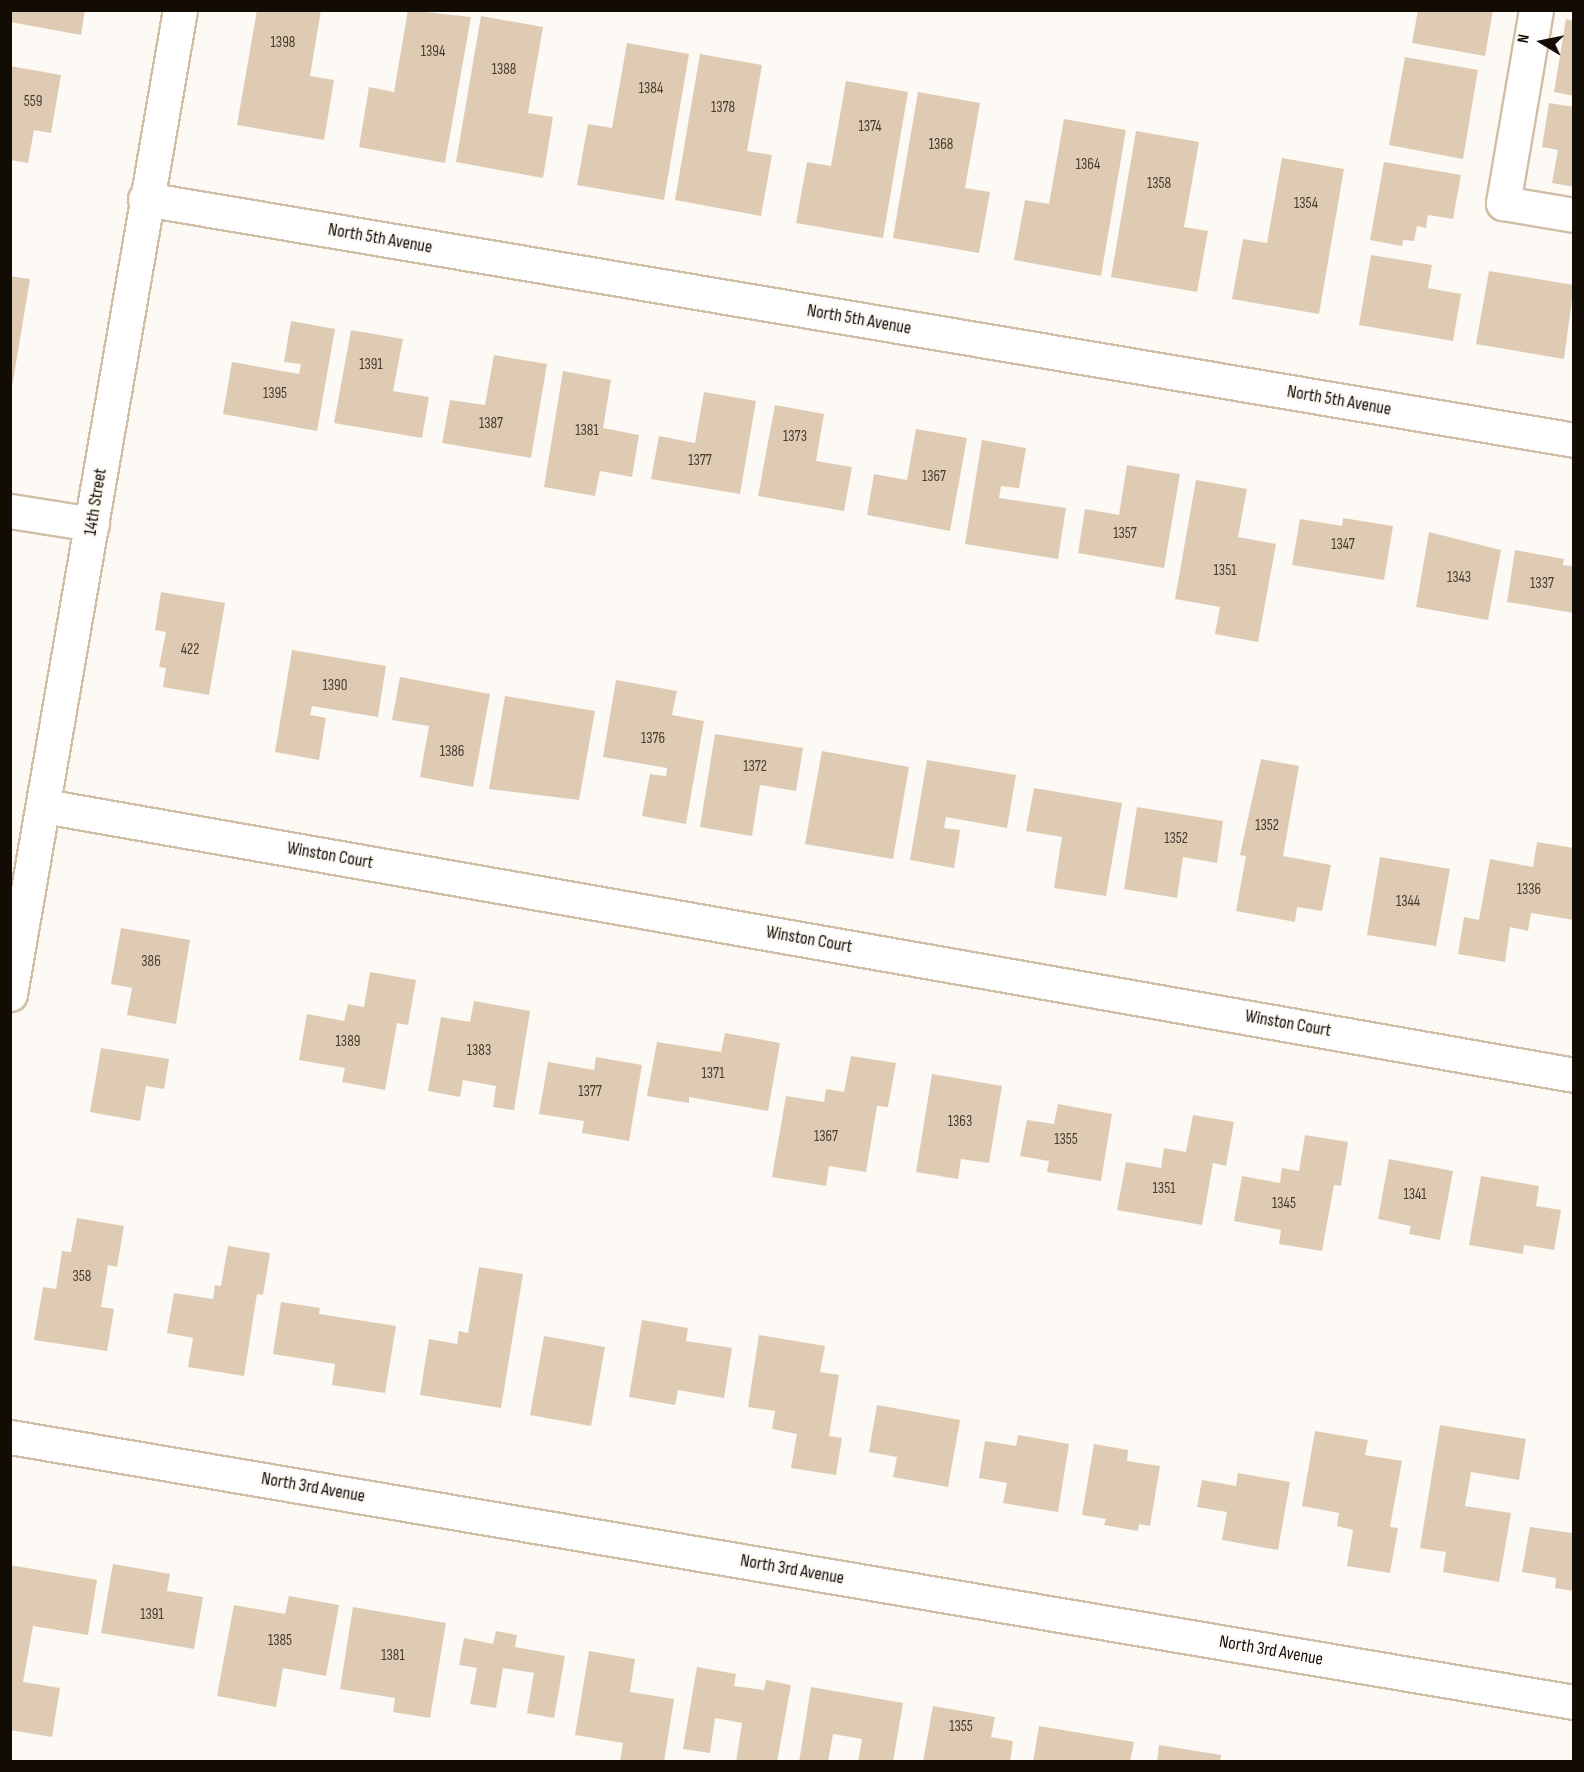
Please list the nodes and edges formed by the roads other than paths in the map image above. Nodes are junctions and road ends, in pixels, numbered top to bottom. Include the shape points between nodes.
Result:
1 (180, 10) edge
2 (1536, 10) edge
3 (146, 199) junction
4 (1574, 215) edge
5 (1574, 440) edge
6 (10, 511) edge
7 (92, 524) junction
8 (45, 806) junction
9 (10, 994) edge
10 (1574, 1075) edge
11 (10, 1437) edge
12 (1574, 1702) edge

1 - 3 street, 14th Street
2 - 4 street via 1503,203
3 - 5 street, North 5th Avenue
3 - 7 street, 14th Street
6 - 7 street
7 - 8 street, 14th Street
8 - 9 street, 14th Street
8 - 10 street, Winston Court
11 - 12 street, North 3rd Avenue

